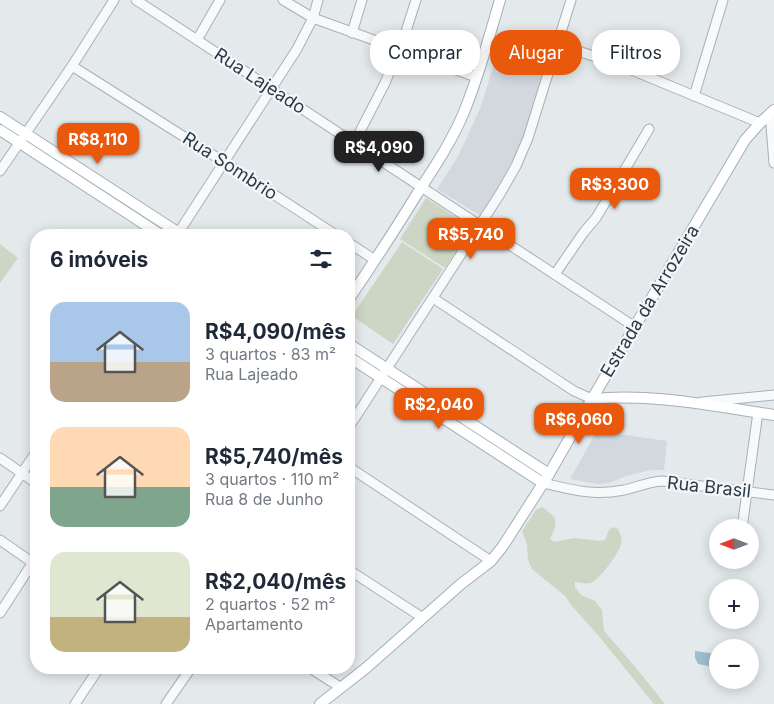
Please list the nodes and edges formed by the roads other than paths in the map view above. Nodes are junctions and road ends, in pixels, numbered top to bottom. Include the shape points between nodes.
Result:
1 (114, 0) edge
2 (136, 0) edge
3 (220, 0) edge
4 (283, 0) edge
5 (318, 0) edge
6 (362, 0) edge
7 (416, 0) edge
8 (500, 0) edge
9 (571, 0) edge
10 (723, 0) edge
11 (313, 18) junction
12 (406, 30) edge
13 (562, 30) edge
14 (352, 32) junction
15 (370, 39) edge
16 (197, 40) junction
17 (582, 52) edge
18 (72, 66) junction
19 (388, 75) edge
20 (473, 75) edge
21 (548, 75) edge
22 (476, 76) junction
23 (272, 89) junction
24 (694, 96) junction
25 (772, 112) edge
26 (0, 117) edge
27 (760, 123) junction
28 (649, 129) dead end
29 (0, 130) edge
30 (25, 133) junction
31 (19, 142) junction
32 (354, 143) junction
33 (224, 162) junction
34 (774, 162) edge
35 (0, 171) edge
36 (422, 187) junction
37 (479, 224) junction
38 (152, 229) edge
39 (171, 229) edge
40 (182, 229) edge
41 (327, 229) edge
42 (355, 247) edge
43 (375, 260) junction
44 (555, 274) junction
45 (355, 290) edge
46 (433, 298) junction
47 (635, 327) junction
48 (355, 349) edge
49 (355, 360) edge
50 (384, 373) junction
51 (774, 395) edge
52 (592, 399) junction
53 (694, 403) junction
54 (758, 412) junction
55 (774, 414) edge
56 (355, 418) edge
57 (0, 458) edge
58 (30, 461) edge
59 (355, 471) edge
60 (22, 474) junction
61 (548, 474) junction
62 (30, 479) edge
63 (543, 483) junction
64 (556, 486) junction
65 (747, 491) junction
66 (774, 495) edge
67 (0, 506) edge
68 (743, 519) edge
69 (0, 540) edge
70 (30, 561) edge
71 (490, 561) junction
72 (30, 570) edge
73 (355, 574) edge
74 (0, 613) edge
75 (423, 618) junction
76 (95, 674) edge
77 (187, 674) edge
78 (319, 674) edge
79 (340, 687) junction
80 (75, 704) edge
81 (166, 704) edge
82 (320, 704) edge

1 - 18 street
2 - 16 street, Rua Lajeado
3 - 16 street
4 - 11 street
5 - 11 street
6 - 14 street
7 - 12 street
8 - 22 main road
9 - 13 street
10 - 24 street
11 - 14 street
11 - 23 street
14 - 15 street
16 - 23 street, Rua Lajeado
17 - 24 street
18 - 30 street
18 - 33 street, Rua Sombrio
19 - 32 street
20 - 22 street
21 - 37 street via 528,138 512,173
22 - 36 main road via 454,134
23 - 32 street, Rua Lajeado
23 - 33 street
24 - 27 street
25 - 27 main road, Estrada da Arrozeira
25 - 34 street
26 - 30 main road
27 - 47 main road, Estrada da Arrozeira via 745,140
28 - 44 street via 596,218
29 - 31 main road
30 - 31 street
30 - 39 main road
31 - 35 street
31 - 38 main road
32 - 36 street, Rua Lajeado
33 - 40 street
33 - 41 street, Rua Sombrio
36 - 37 street, Rua Lajeado
36 - 43 main road
37 - 44 street, Rua Lajeado
37 - 46 street
42 - 43 street
43 - 45 main road
44 - 47 street, Rua Lajeado
46 - 50 street
46 - 52 street via 574,391
47 - 52 main road, Estrada da Arrozeira
48 - 50 main road
49 - 50 main road
50 - 56 street
50 - 61 main road
50 - 63 main road
51 - 53 street
52 - 53 main road via 630,397
52 - 61 main road, Estrada da Arrozeira
53 - 54 main road
54 - 55 main road
54 - 65 street
57 - 60 street
58 - 60 street
59 - 71 street
60 - 62 street
60 - 67 street
61 - 63 main road, Estrada da Arrozeira
61 - 64 street
63 - 64 street, Rua Brasil
63 - 71 main road, Estrada da Arrozeira
64 - 65 street, Rua Brasil via 583,493 604,493 662,481
65 - 66 street, Rua Brasil
65 - 68 street
69 - 70 street
71 - 75 main road, Estrada da Arrozeira
72 - 74 street
73 - 75 street
75 - 79 main road, Estrada da Arrozeira
76 - 80 street
77 - 81 street
78 - 79 street
79 - 82 main road, Estrada da Arrozeira

